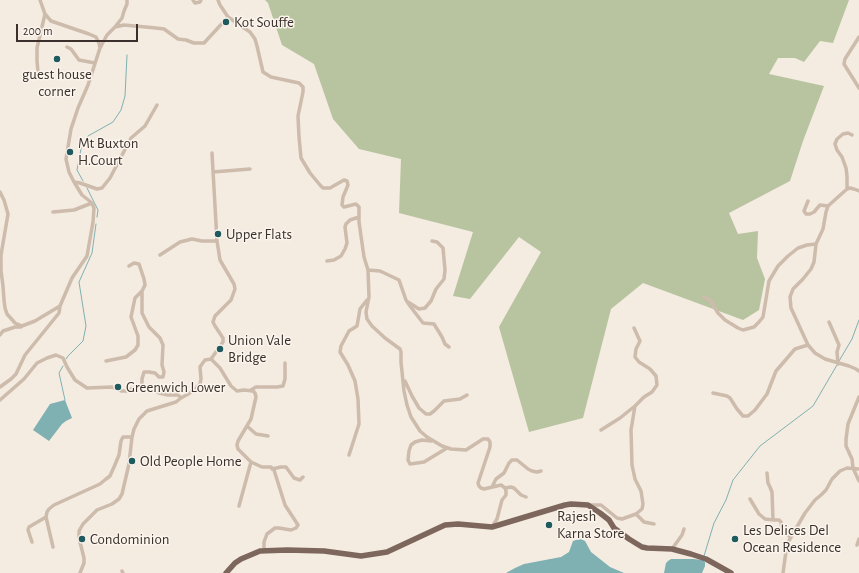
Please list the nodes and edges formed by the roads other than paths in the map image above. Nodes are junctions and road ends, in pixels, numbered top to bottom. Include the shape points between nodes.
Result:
1 (40, 0) edge
2 (127, 0) edge
3 (193, 0) edge
4 (202, 0) edge
5 (218, 0) edge
6 (45, 14) junction
7 (228, 17) junction
8 (115, 27) junction
9 (859, 37) edge
10 (68, 47) dead end
11 (100, 48) junction
12 (95, 63) junction
13 (38, 72) dead end
14 (859, 88) edge
15 (157, 104) dead end
16 (852, 135) dead end
17 (212, 154) dead end
18 (250, 169) dead end
19 (213, 172) junction
20 (74, 182) junction
21 (847, 189) junction
22 (859, 191) edge
23 (0, 192) edge
24 (808, 201) dead end
25 (92, 203) junction
26 (828, 206) junction
27 (53, 212) dead end
28 (359, 217) junction
29 (217, 241) junction
30 (432, 241) dead end
31 (816, 244) junction
32 (160, 255) dead end
33 (327, 261) dead end
34 (129, 266) dead end
35 (368, 270) junction
36 (142, 291) junction
37 (369, 297) junction
38 (704, 297) dead end
39 (406, 300) junction
40 (2, 303) edge
41 (60, 306) junction
42 (829, 322) dead end
43 (22, 326) junction
44 (634, 328) dead end
45 (0, 335) edge
46 (808, 345) junction
47 (449, 347) dead end
48 (211, 359) junction
49 (106, 361) dead end
50 (285, 363) dead end
51 (838, 364) junction
52 (859, 371) edge
53 (404, 378) junction
54 (142, 385) junction
55 (0, 387) edge
56 (250, 390) junction
57 (713, 393) dead end
58 (467, 395) dead end
59 (859, 397) edge
60 (181, 398) junction
61 (0, 400) edge
62 (635, 406) junction
63 (246, 426) junction
64 (601, 430) dead end
65 (268, 436) dead end
66 (132, 437) junction
67 (434, 442) junction
68 (447, 448) junction
69 (349, 455) dead end
70 (251, 462) junction
71 (272, 468) junction
72 (852, 468) junction
73 (859, 469) edge
74 (541, 471) dead end
75 (767, 473) dead end
76 (303, 477) dead end
77 (859, 481) edge
78 (492, 487) junction
79 (505, 488) junction
80 (526, 497) dead end
81 (750, 499) dead end
82 (239, 506) dead end
83 (588, 506) junction
84 (636, 514) junction
85 (46, 517) junction
86 (773, 520) junction
87 (654, 524) dead end
88 (492, 527) junction
89 (684, 529) dead end
90 (791, 537) junction
91 (859, 539) edge
92 (32, 542) dead end
93 (857, 545) dead end
94 (53, 547) dead end
95 (672, 549) junction
96 (264, 550) junction
97 (80, 573) edge
98 (226, 573) edge
99 (731, 573) edge
100 (782, 573) edge

1 - 6 street
2 - 8 street via 122,18
3 - 4 street via 195,3
5 - 7 street
6 - 11 street via 56,23 96,37
6 - 13 street via 37,48
7 - 8 street via 207,41 201,44 178,39 156,28 124,25
7 - 28 street via 250,32 255,39 263,72 271,77 299,83 303,87 298,116 301,158 323,188 347,181 342,205 344,207 356,204 359,207
8 - 11 street
9 - 14 street via 844,64
10 - 12 street via 78,60
11 - 12 street
12 - 20 street via 71,129 66,159
15 - 20 street via 146,126 131,138 102,188 97,189
16 - 21 street via 843,134 836,139 835,144 846,168
17 - 19 street
18 - 19 street
19 - 29 street
20 - 25 street via 82,195
21 - 22 street
21 - 26 street
23 - 40 street via 8,214 1,255
24 - 26 street via 804,211 806,214 814,212 820,205
25 - 27 street via 74,210
25 - 41 street via 94,214 86,256 72,278
26 - 31 street via 823,229
28 - 33 street via 346,224 347,243 341,256
28 - 35 street
29 - 32 street via 192,239 180,242
29 - 48 street via 220,260 235,289 231,300 215,316 213,322 223,342
30 - 39 street via 443,248 444,279 425,308 419,309
31 - 38 street via 798,248 778,266 769,281 763,317 754,326 743,330 738,328 725,320 710,300
31 - 46 street via 814,262 802,280 792,289 790,297 791,308
34 - 36 street via 139,264 145,285
35 - 37 street
35 - 39 street via 380,271 398,280
36 - 49 street via 135,298 131,317 138,336 138,345 126,357
36 - 54 street via 142,313 149,327 164,345 164,372 163,377 159,377 155,373 144,372
37 - 53 street via 366,312 368,319 372,326 400,349
37 - 69 street via 360,309 357,326 349,331 340,352 355,381 358,399 359,424
39 - 47 street via 423,323 434,324
40 - 43 street via 7,314 15,323
41 - 43 street
41 - 55 street via 59,313 25,355 16,374
42 - 51 street via 839,345
43 - 45 street via 3,331
44 - 62 street via 640,341 634,357 656,376 657,385
46 - 51 street via 820,356
46 - 57 street via 795,349 776,371 767,394 748,416 743,416 727,396
48 - 56 street via 237,391
48 - 60 street via 206,360 200,368 200,384 190,394
50 - 56 street via 285,379 282,386 256,387
51 - 52 street
53 - 58 street via 419,408 426,414 430,414 444,401 460,399
53 - 67 street via 404,391 411,417 420,431
54 - 60 street via 159,393 175,394
54 - 61 street via 126,391 112,387 87,388 75,380 63,358 56,355 37,363 24,379
56 - 63 street via 256,397 251,419
59 - 72 street via 848,424 846,439
60 - 66 street via 148,411 139,419
62 - 64 street
62 - 84 street via 631,430 632,465 643,504 642,509
63 - 65 street via 256,434
63 - 70 street via 237,445
66 - 85 street via 123,437 121,440 110,476 100,484 54,505
66 - 97 street via 129,464 119,500 93,514 82,524 79,531 84,558
67 - 68 street
67 - 68 street via 422,440 411,445 408,460 410,464 424,462
68 - 78 street via 466,450 483,439 488,439 490,447 478,483 484,489
70 - 71 street
70 - 82 street
71 - 76 street via 286,467 294,478 300,480
71 - 96 street via 285,505 298,525 291,530 275,528 267,534
72 - 73 street
72 - 77 street
72 - 90 street via 843,468 835,475 826,490 805,512
74 - 78 street via 532,471 517,460 512,460 504,473 496,478
75 - 86 street via 772,492
78 - 79 street via 501,484
79 - 80 street via 514,488
79 - 88 street via 506,495
81 - 86 street via 759,514 765,519
83 - 84 street via 601,505 622,519
83 - 88 main road via 565,505
83 - 95 main road via 638,545
84 - 87 street via 644,522
85 - 92 street via 29,527
85 - 94 street
86 - 90 street via 779,520 784,533
88 - 96 main road via 445,525 387,552 361,556 324,551
89 - 95 street
90 - 100 street via 787,544
91 - 93 street
95 - 99 main road via 703,558
96 - 98 main road via 241,559

